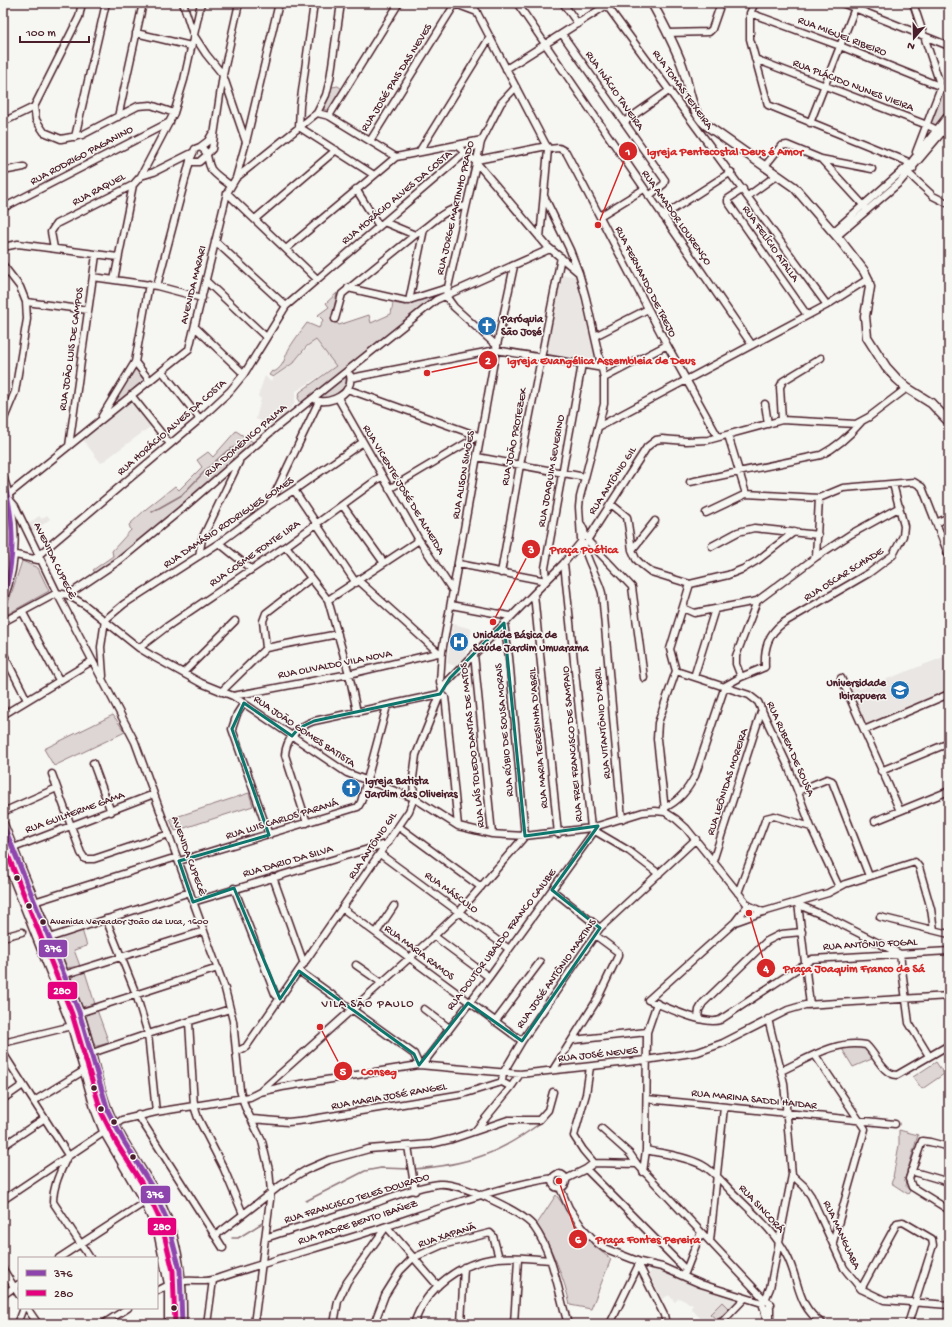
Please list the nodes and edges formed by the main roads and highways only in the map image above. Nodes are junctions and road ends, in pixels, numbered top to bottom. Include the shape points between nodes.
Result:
1 (652, 3) edge
2 (949, 422) edge
3 (3, 479) edge
4 (3, 598) edge
5 (3, 824) edge
6 (3, 852) edge
7 (169, 1324) edge
8 (182, 1324) edge

1 - 2 main road via 682,66 694,117 799,192 835,234 868,279 870,287 865,327 867,337 886,366 906,388 931,403
3 - 4 main road, AVENIDA CUPECÊ via 13,524 13,556
5 - 8 main road via 79,1013 103,1098 114,1124 164,1211 182,1282
6 - 7 main road via 72,1026 104,1131 146,1202 162,1242 170,1284

